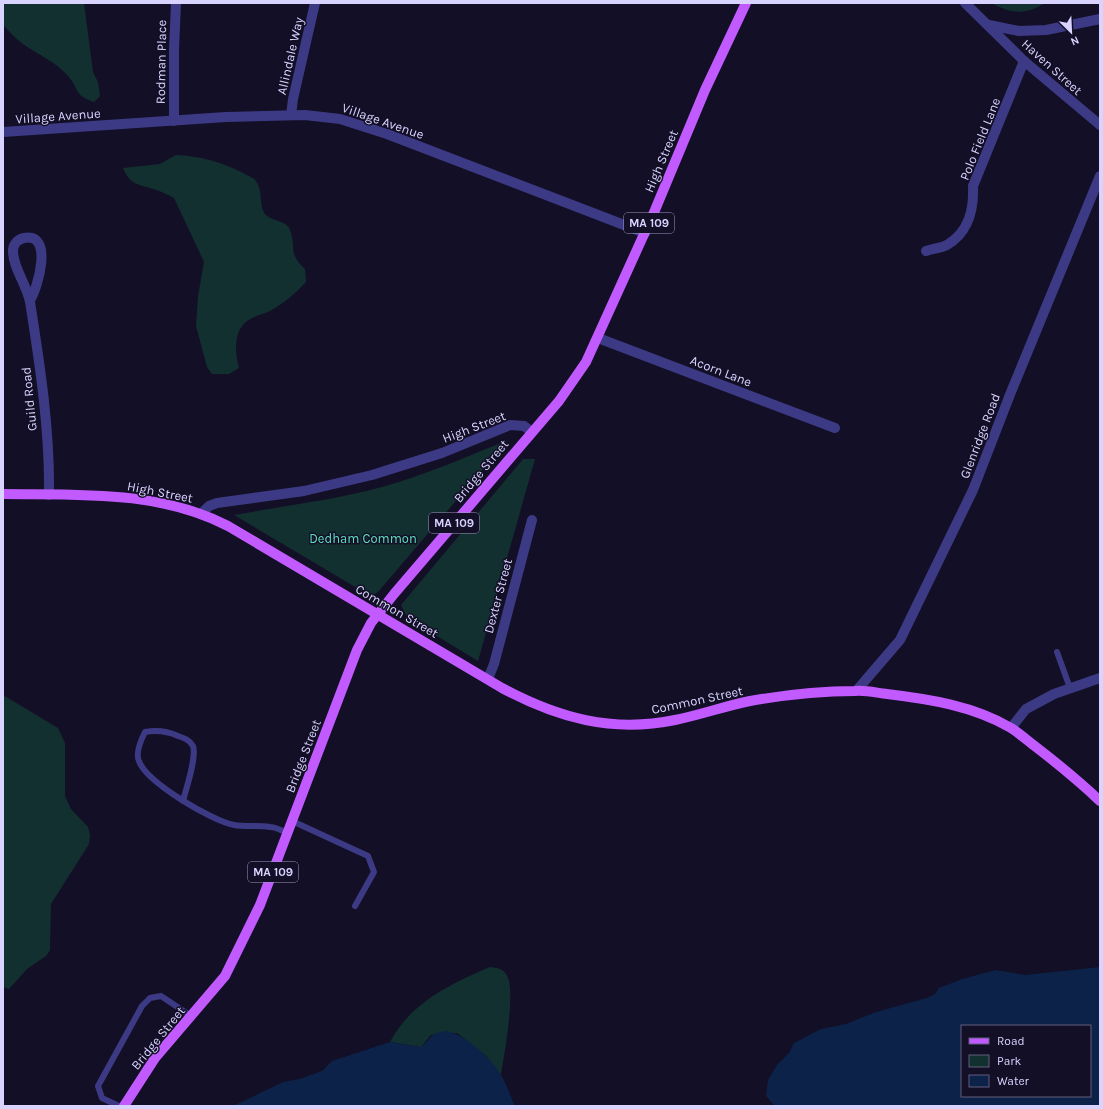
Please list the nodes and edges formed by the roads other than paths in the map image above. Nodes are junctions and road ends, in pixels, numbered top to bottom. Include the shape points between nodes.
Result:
1 (176, 3) edge
2 (316, 3) edge
3 (746, 3) edge
4 (966, 3) edge
5 (1100, 19) edge
6 (989, 26) junction
7 (1024, 61) junction
8 (292, 115) junction
9 (174, 121) junction
10 (1100, 125) edge
11 (3, 132) edge
12 (1100, 176) edge
13 (645, 233) junction
14 (926, 251) dead end
15 (30, 300) junction
16 (598, 338) junction
17 (835, 428) dead end
18 (532, 432) junction
19 (3, 494) edge
20 (49, 495) junction
21 (202, 514) junction
22 (532, 520) dead end
23 (377, 614) junction
24 (1057, 652) dead end
25 (1100, 678) edge
26 (488, 679) junction
27 (1070, 688) junction
28 (857, 690) junction
29 (1011, 728) junction
30 (183, 801) junction
31 (1100, 801) edge
32 (292, 821) junction
33 (288, 833) junction
34 (356, 906) dead end
35 (191, 1016) junction
36 (119, 1106) edge
37 (124, 1106) edge

1 - 9 street, Rodman Place
2 - 8 street, Allindale Way via 293,100
3 - 13 main road, High Street / MA 109 via 705,90
4 - 6 street, Haven Street
5 - 6 street via 1039,30 1019,31
6 - 7 street, Haven Street
7 - 10 street, Haven Street
7 - 14 street, Polo Field Lane via 973,186 974,206 962,232 946,245
8 - 9 street, Village Avenue
8 - 13 street, Village Avenue via 322,116 361,125
9 - 11 street, Village Avenue
12 - 28 street, Glenridge Road via 973,490 900,640
13 - 16 main road, High Street / MA 109
15 - 15 street, Guild Road via 37,282 41,249 34,239 24,238 16,243 13,252
15 - 20 street, Guild Road via 41,382
16 - 17 street, Acorn Lane
16 - 18 main road, High Street / MA 109 via 577,377
18 - 21 street, High Street via 524,426 510,425 442,453 391,470 319,488 217,503 208,506
18 - 23 main road, Bridge Street / MA 109
19 - 20 main road, High Street
20 - 21 main road, High Street via 137,499
21 - 23 main road, Common Street via 228,526
22 - 26 street, Dexter Street
23 - 26 main road, Common Street
23 - 32 main road, Bridge Street / MA 109 via 357,650
24 - 27 lane
25 - 27 street
26 - 28 main road, Common Street via 522,698 560,714 587,721 625,725 674,721 750,701
27 - 29 street via 1026,709
28 - 29 main road, Common Street via 959,707
29 - 31 main road, Common Street
30 - 30 lane via 145,772 138,760 139,744 145,732 156,730 171,733 188,740 193,747 195,754
30 - 33 lane via 216,819 234,825 272,827
32 - 33 main road, Bridge Street / MA 109
32 - 34 lane via 368,856 374,872
33 - 35 main road, Bridge Street / MA 109 via 259,907 232,964
35 - 36 lane via 161,996 150,998 142,1006 98,1086 102,1098
35 - 37 main road, Bridge Street / MA 109 via 155,1058

